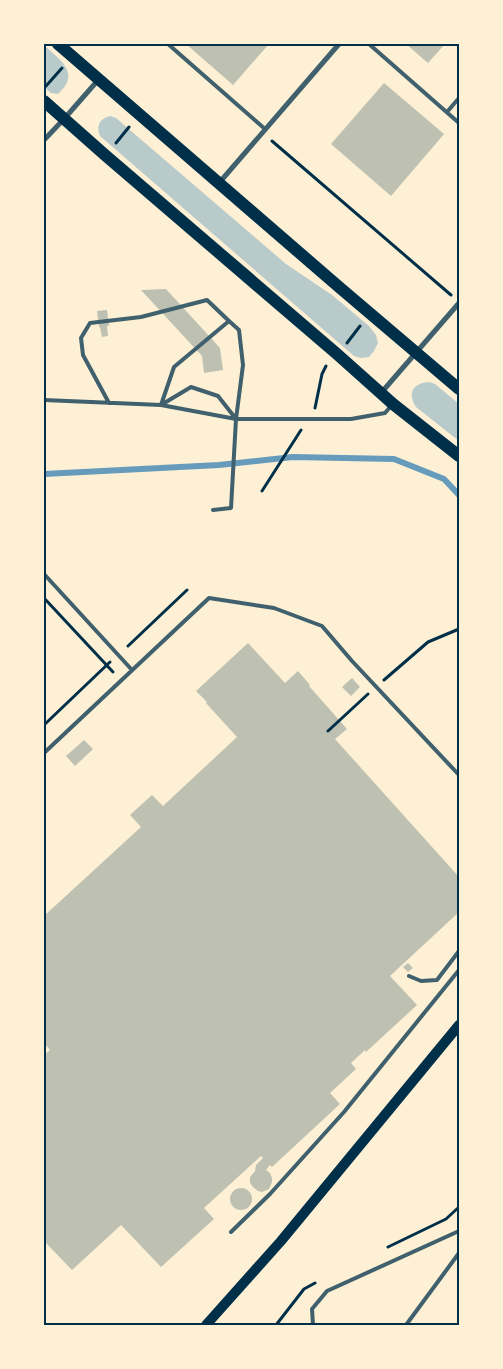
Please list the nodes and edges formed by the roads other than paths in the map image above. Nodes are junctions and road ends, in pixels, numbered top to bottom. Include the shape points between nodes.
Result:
1 (58, 44) edge
2 (168, 44) edge
3 (339, 44) edge
4 (369, 44) edge
5 (99, 79) junction
6 (459, 98) edge
7 (44, 101) edge
8 (447, 112) junction
9 (64, 119) junction
10 (459, 123) edge
11 (264, 131) junction
12 (44, 140) edge
13 (219, 184) junction
14 (459, 303) edge
15 (229, 321) junction
16 (416, 353) junction
17 (459, 389) edge
18 (381, 393) junction
19 (44, 400) edge
20 (109, 403) junction
21 (393, 404) junction
22 (161, 405) junction
23 (236, 419) junction
24 (459, 456) edge
25 (213, 510) dead end
26 (44, 574) edge
27 (132, 670) junction
28 (44, 753) edge
29 (459, 775) edge
30 (459, 951) edge
31 (459, 970) edge
32 (409, 976) dead end
33 (459, 1025) edge
34 (459, 1230) edge
35 (231, 1232) dead end
36 (459, 1253) edge
37 (206, 1325) edge
38 (313, 1325) edge
39 (406, 1325) edge

1 - 5 main road
2 - 11 lane
3 - 11 street
4 - 8 lane
5 - 9 street
5 - 13 main road
6 - 8 lane
7 - 9 main road
8 - 10 lane
9 - 12 street
9 - 18 main road
11 - 13 street
13 - 16 main road
14 - 16 street
15 - 20 lane via 207,300 141,316 90,323 81,338 83,354
15 - 22 lane via 174,367
15 - 23 lane via 239,330 242,365
16 - 17 main road
16 - 18 street
18 - 21 main road
19 - 20 lane
20 - 22 lane
21 - 23 lane via 385,413 351,419
21 - 24 main road
22 - 23 lane
22 - 23 lane via 191,387 218,396
23 - 25 lane via 231,508
26 - 27 lane
27 - 28 lane
27 - 29 lane via 209,598 274,608 322,626
30 - 32 lane via 436,980 421,981
31 - 35 lane via 344,1112
33 - 37 main road via 282,1241
34 - 38 lane via 327,1291 312,1309
36 - 39 lane

